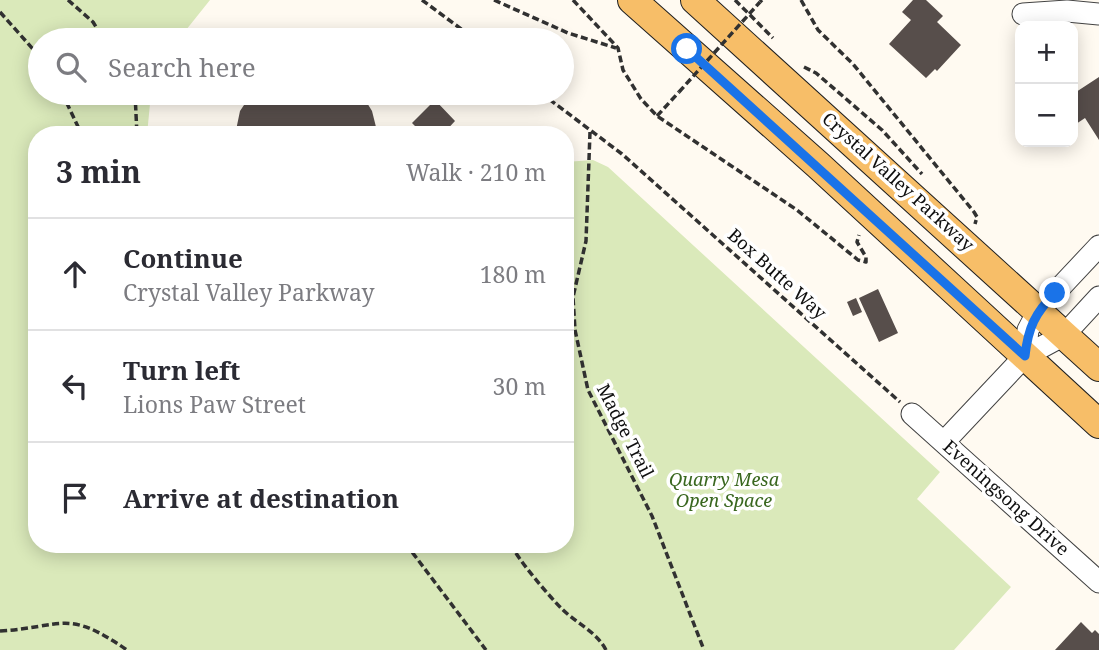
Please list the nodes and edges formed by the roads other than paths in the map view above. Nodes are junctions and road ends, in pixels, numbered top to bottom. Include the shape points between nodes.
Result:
1 (632, 0) edge
2 (695, 0) edge
3 (1023, 14) dead end
4 (1099, 14) edge
5 (1099, 246) edge
6 (1099, 297) edge
7 (1038, 311) junction
8 (1064, 335) junction
9 (1025, 356) junction
10 (1099, 367) edge
11 (912, 414) road end
12 (1099, 424) edge
13 (944, 442) junction
14 (1099, 582) edge

1 - 9 main road
2 - 7 main road, Crystal Valley Parkway
3 - 4 street
5 - 7 street
6 - 8 street
7 - 8 main road, Crystal Valley Parkway
7 - 9 street via 1028,330
8 - 9 street
8 - 10 main road, Crystal Valley Parkway
9 - 12 main road
9 - 13 street
11 - 13 street, Eveningsong Drive
13 - 14 street, Eveningsong Drive

